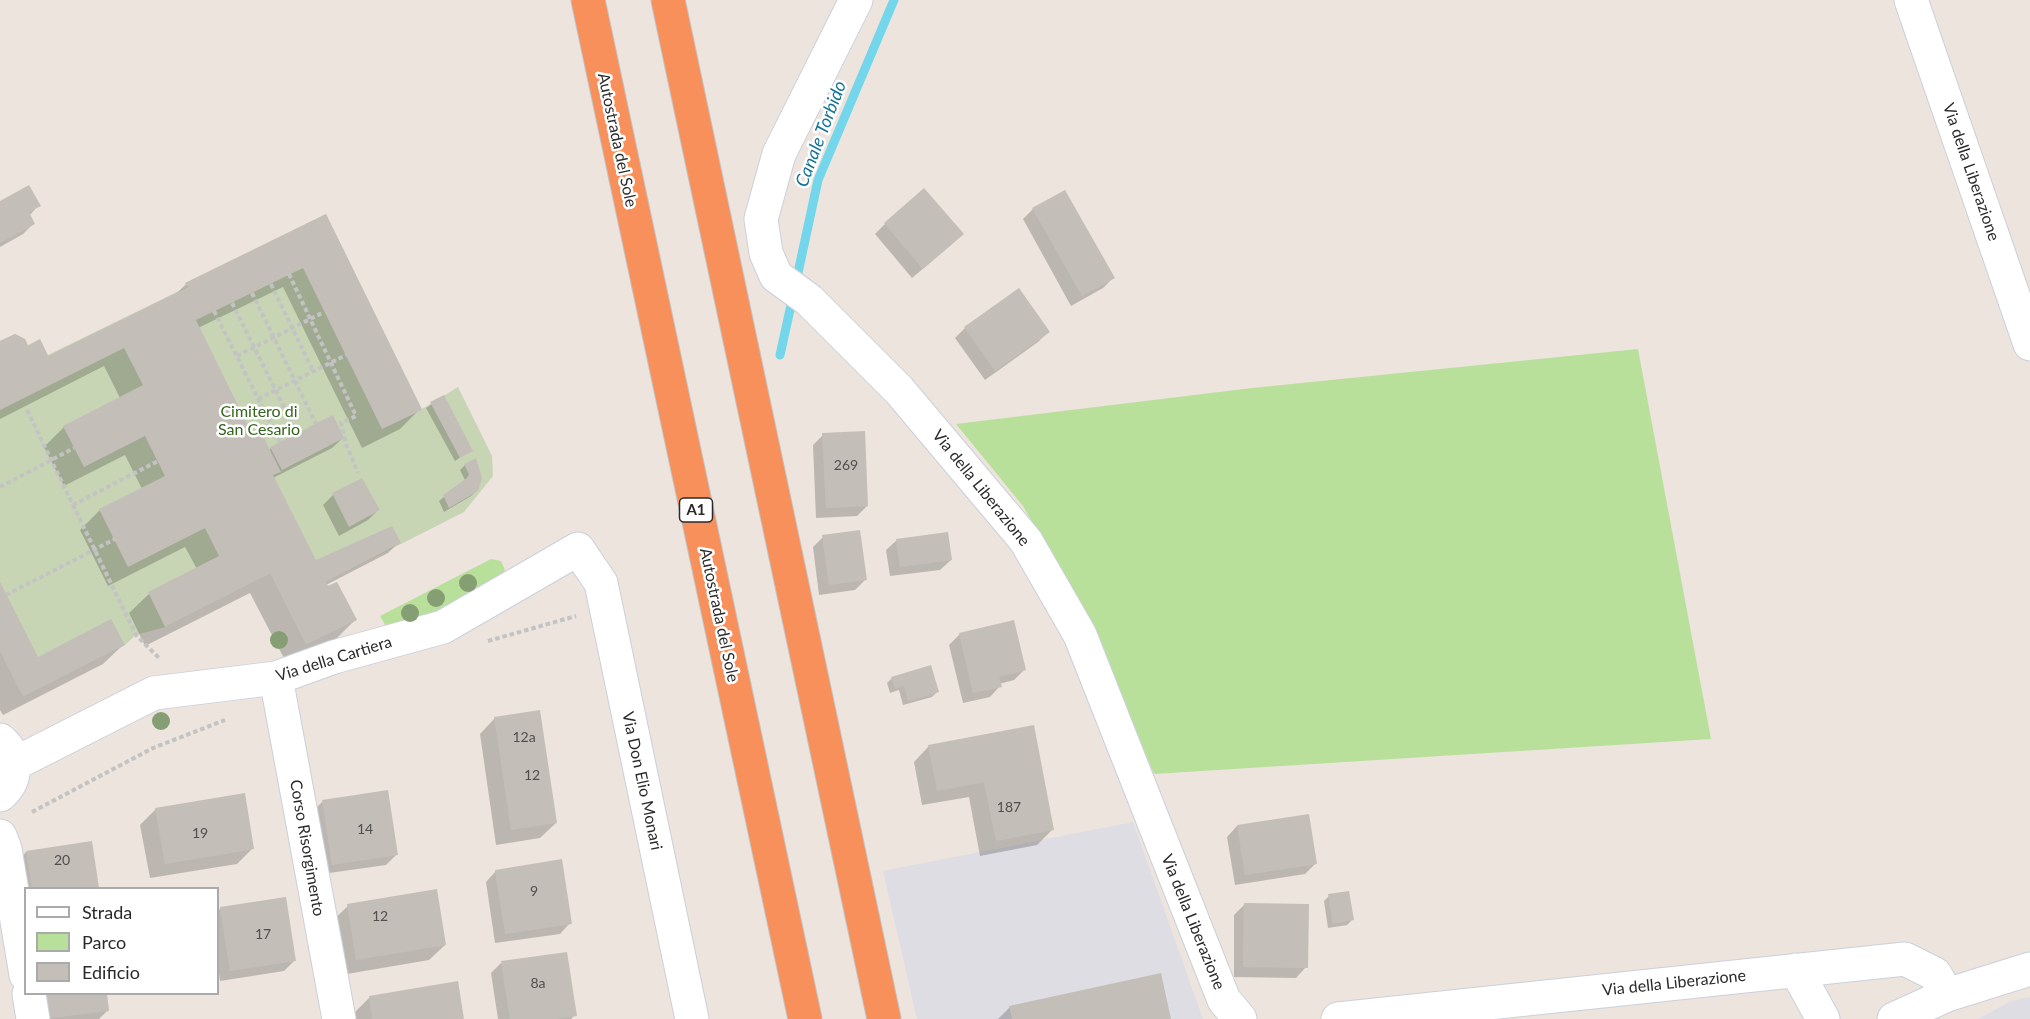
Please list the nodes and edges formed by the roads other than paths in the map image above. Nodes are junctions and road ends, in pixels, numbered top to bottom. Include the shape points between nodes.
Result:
1 (588, 0) edge
2 (668, 0) edge
3 (856, 0) edge
4 (1911, 0) edge
5 (2030, 344) edge
6 (578, 549) joint
7 (276, 678) junction
8 (3, 780) edge
9 (0, 836) edge
10 (2030, 954) edge
11 (24, 963) edge
12 (1796, 970) junction
13 (2017, 972) edge
14 (28, 995) edge
15 (1947, 995) junction
16 (33, 1019) edge
17 (339, 1019) edge
18 (692, 1019) edge
19 (805, 1019) edge
20 (884, 1019) edge
21 (1240, 1019) edge
22 (1338, 1019) edge
23 (1823, 1019) edge
24 (1894, 1019) edge

1 - 19 highway, Autostrada del Sole / A1
2 - 20 highway
3 - 21 street, Via della Liberazione via 779,154 761,219 766,253 776,276 809,300 899,390 1026,541 1080,635 1224,1000
4 - 5 street, Via della Liberazione
6 - 7 street, Via della Cartiera via 442,627 334,657
6 - 18 street, Via Don Elio Monari via 601,583
7 - 8 street, Via della Cartiera via 154,693
7 - 17 street, Corso Risorgimento
9 - 11 street
10 - 13 street
12 - 15 street, Via della Liberazione via 1905,959 1935,974
12 - 22 street, Via della Liberazione
12 - 23 street
13 - 15 street
14 - 16 street
15 - 24 street

